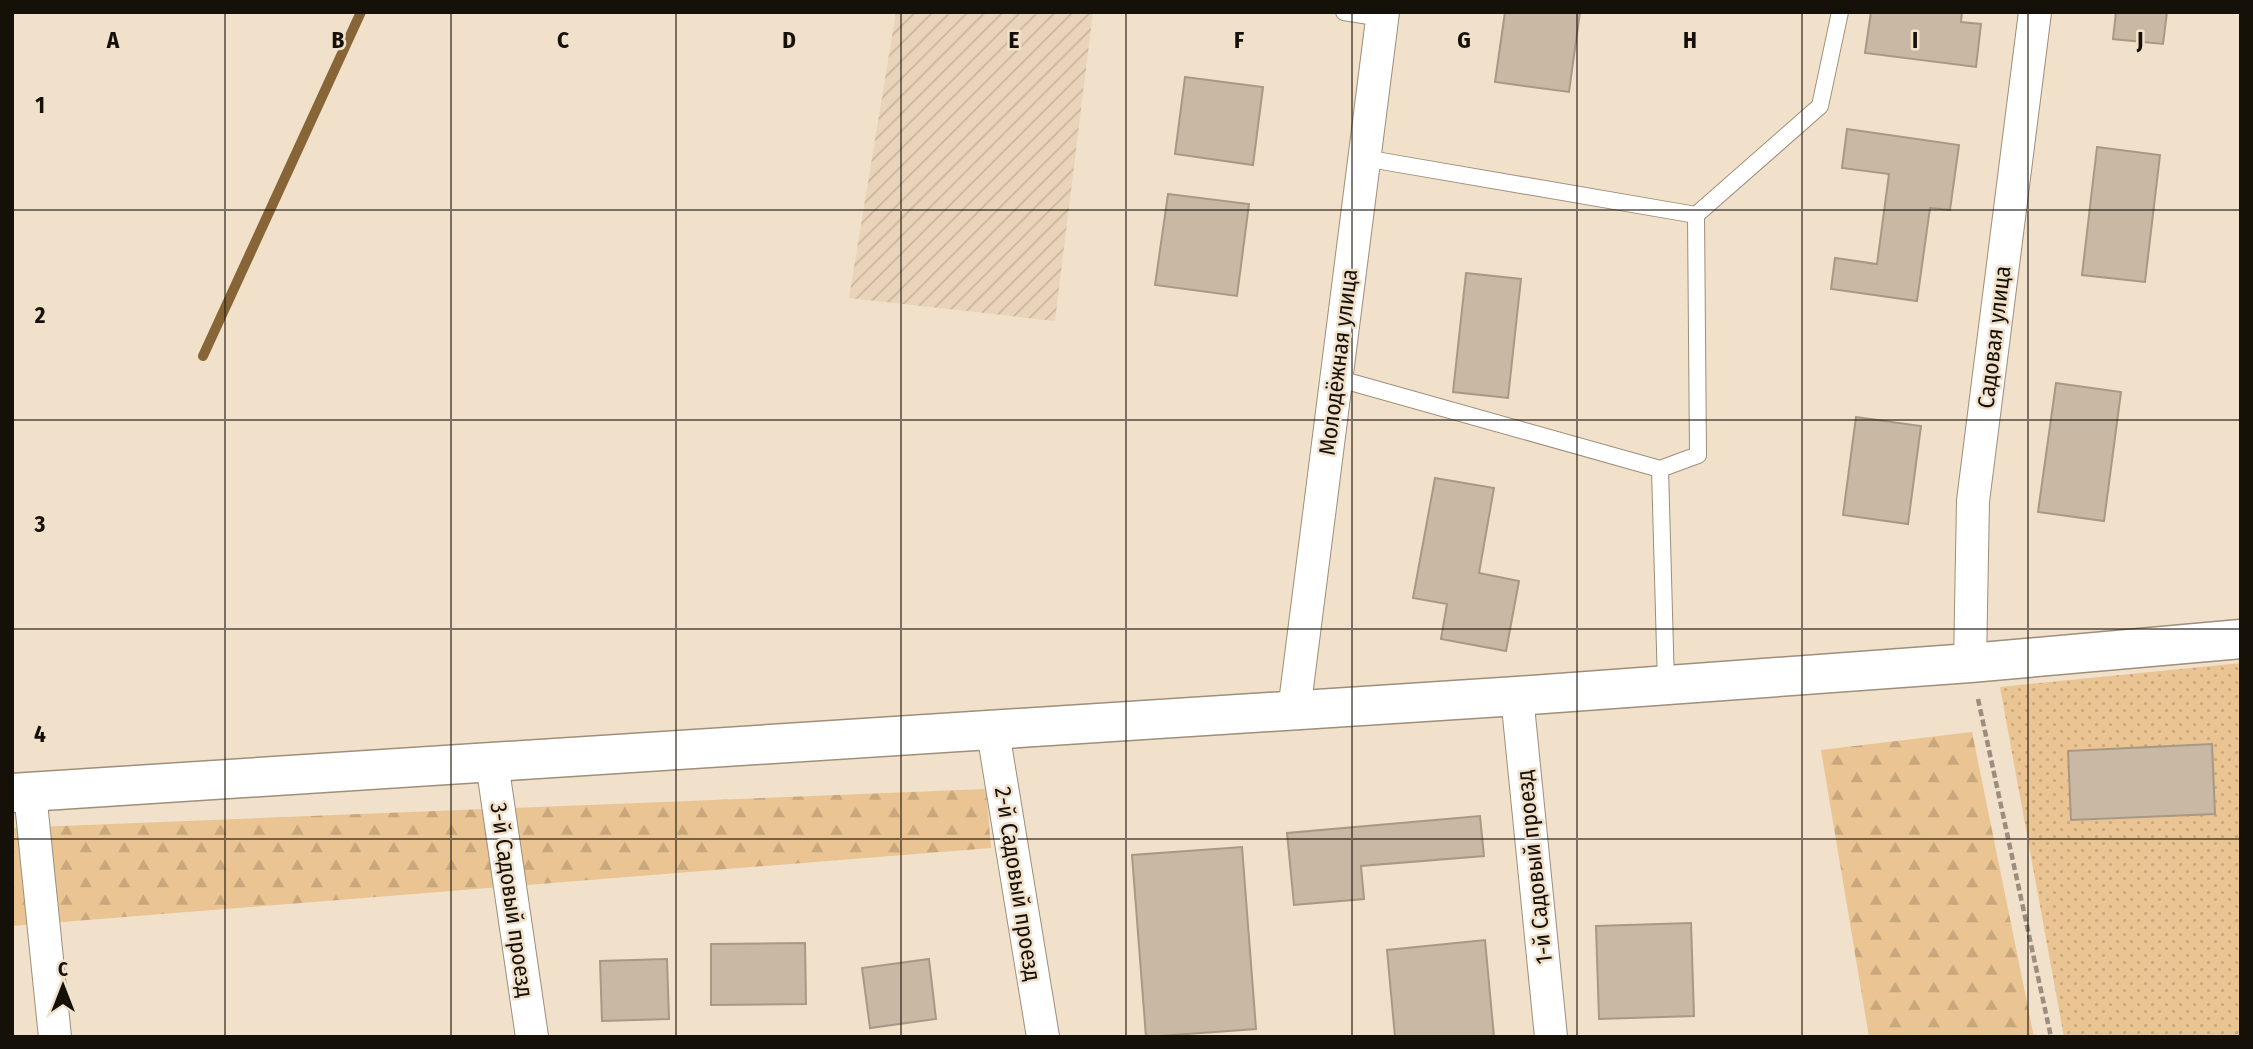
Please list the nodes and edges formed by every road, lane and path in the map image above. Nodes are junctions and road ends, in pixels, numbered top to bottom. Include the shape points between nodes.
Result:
1 (1344, 12) edge
2 (1840, 12) edge
3 (2035, 12) edge
4 (1382, 15) edge
5 (1364, 158) junction
6 (1696, 215) junction
7 (1336, 378) junction
8 (1660, 469) junction
9 (2241, 639) edge
10 (1970, 663) junction
11 (1666, 685) junction
12 (1517, 696) junction
13 (1294, 711) junction
14 (993, 732) junction
15 (492, 763) junction
16 (21, 793) edge
17 (55, 1037) edge
18 (532, 1037) edge
19 (1044, 1037) edge
20 (1551, 1037) edge
21 (2051, 1037) edge

1 - 4 lane
2 - 6 lane via 1820,106
3 - 10 street, Садовая улица via 1973,501
4 - 5 street, Молодёжная улица
5 - 6 lane
5 - 7 street, Молодёжная улица
6 - 8 lane via 1698,455
7 - 8 lane
7 - 13 street, Молодёжная улица
8 - 11 lane
9 - 10 street
10 - 11 street
10 - 21 path
11 - 12 street
12 - 13 street
12 - 20 street, 1-й Садовый проезд
13 - 14 street
14 - 15 street
14 - 19 street, 2-й Садовый проезд
15 - 16 street
15 - 18 street, 3-й Садовый проезд
16 - 17 street

